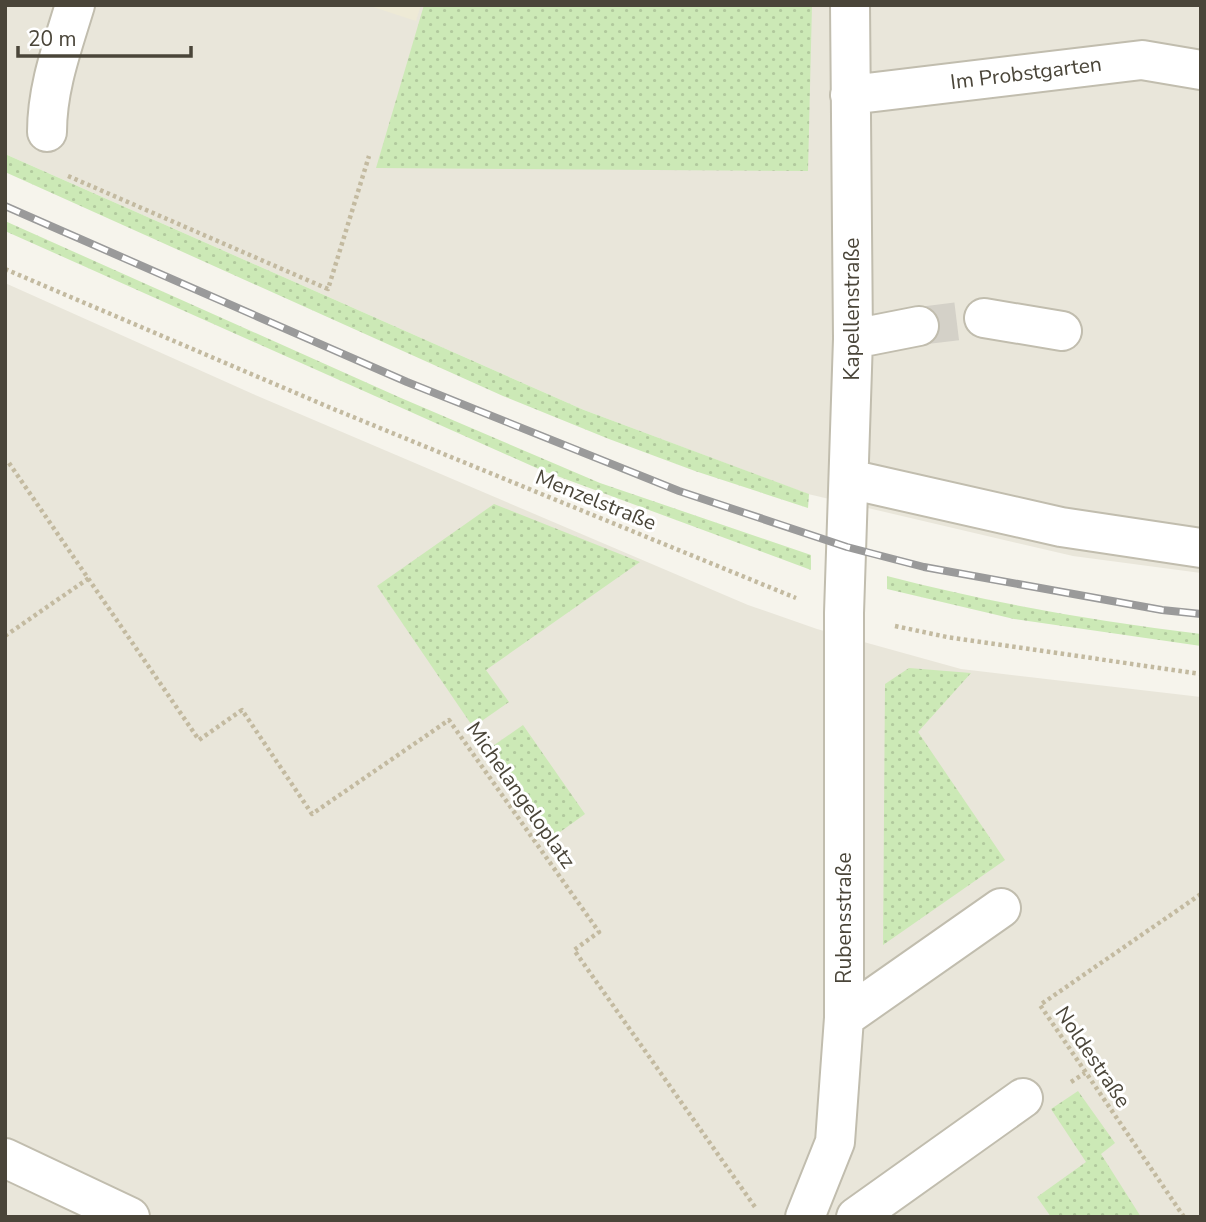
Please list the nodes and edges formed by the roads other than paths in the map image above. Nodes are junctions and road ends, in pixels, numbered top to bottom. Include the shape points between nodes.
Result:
1 (75, 5) edge
2 (850, 5) edge
3 (1201, 69) edge
4 (850, 95) junction
5 (47, 132) road end
6 (984, 318) tunnel mouth
7 (919, 326) tunnel mouth
8 (1062, 331) dead end
9 (853, 339) junction
10 (849, 479) junction
11 (1201, 548) edge
12 (844, 613) joint
13 (1000, 908) dead end
14 (844, 1018) junction
15 (1023, 1098) dead end
16 (5, 1158) edge
17 (130, 1217) edge
18 (805, 1217) edge
19 (856, 1217) edge

1 - 5 street via 47,105
2 - 4 street, Kapellenstraße
3 - 4 street, Im Probstgarten via 1142,60
4 - 9 street, Kapellenstraße
6 - 8 street
7 - 9 street
9 - 10 street, Kapellenstraße
10 - 11 street via 1061,527
10 - 12 street, Kapellenstraße
12 - 14 street, Rubensstraße
13 - 14 street
14 - 18 street, Rubensstraße via 835,1142
15 - 19 street
16 - 17 street

